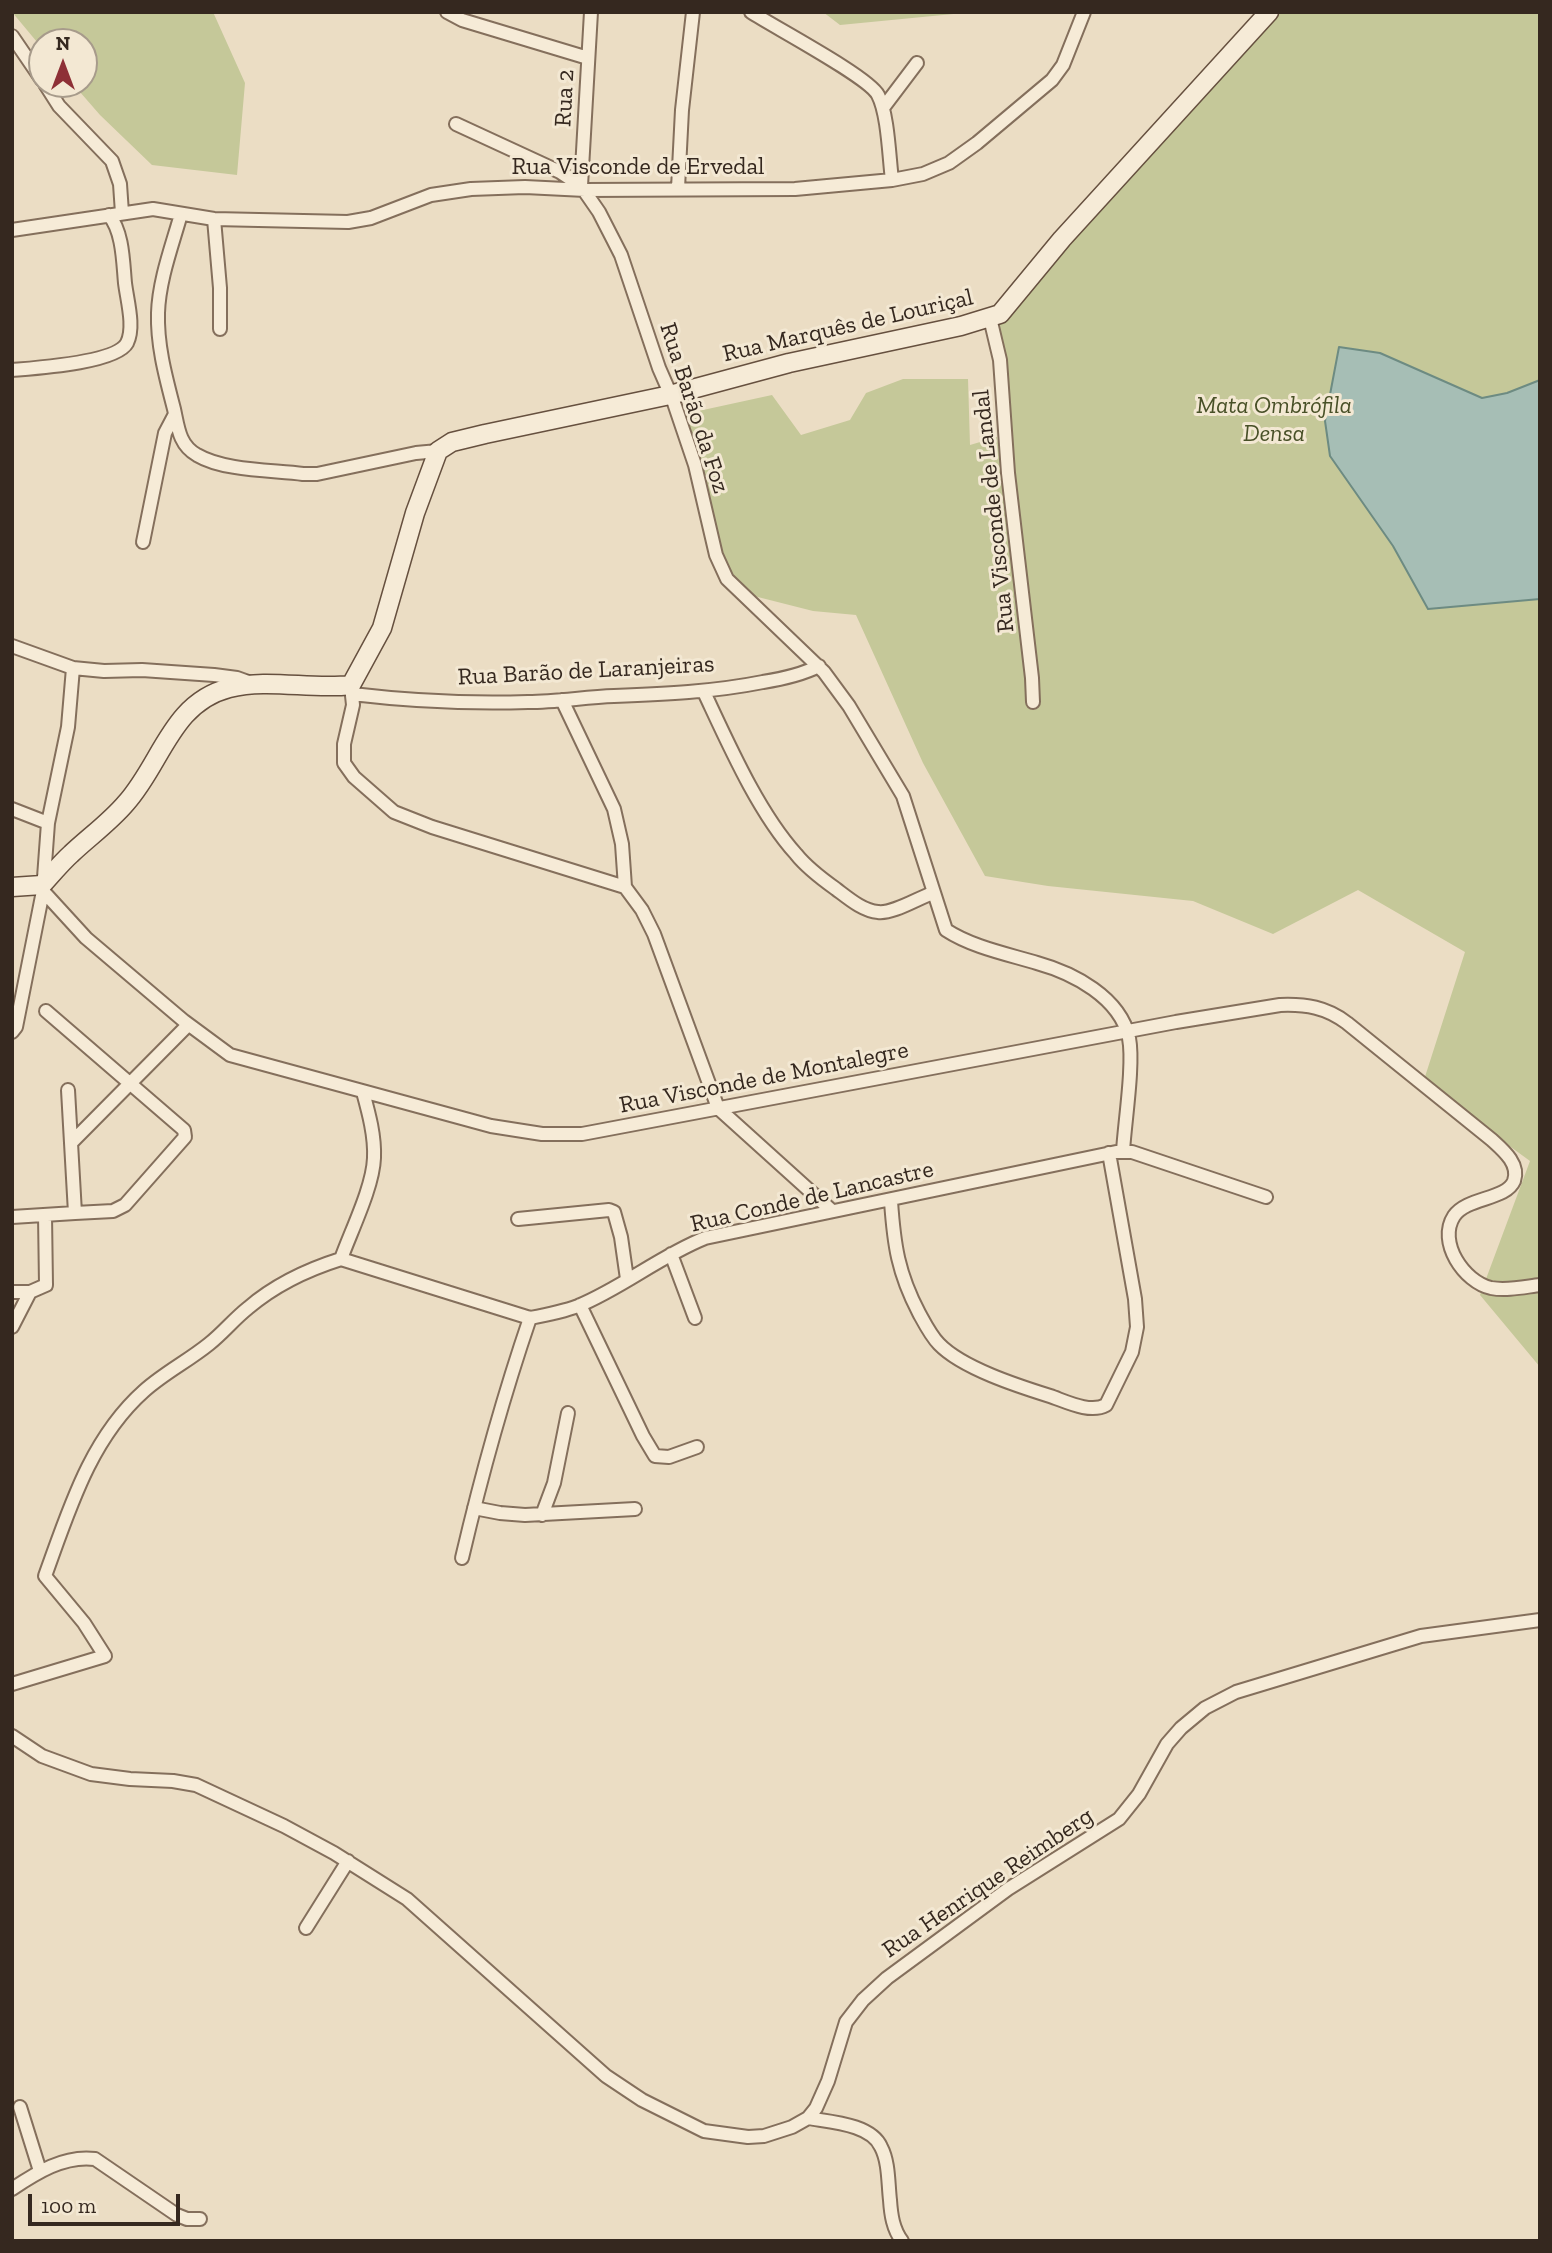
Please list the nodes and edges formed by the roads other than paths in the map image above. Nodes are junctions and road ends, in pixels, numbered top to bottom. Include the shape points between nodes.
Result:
1 (447, 12) edge
2 (591, 12) edge
3 (693, 12) edge
4 (751, 12) edge
5 (1084, 12) edge
6 (1269, 12) edge
7 (12, 37) edge
8 (588, 58) junction
9 (28, 60) edge
10 (917, 63) dead end
11 (54, 98) edge
12 (883, 108) junction
13 (457, 124) dead end
14 (892, 180) junction
15 (583, 188) junction
16 (678, 188) junction
17 (606, 189) junction
18 (599, 212) junction
19 (122, 213) junction
20 (181, 214) junction
21 (108, 215) junction
22 (214, 219) junction
23 (12, 229) edge
24 (990, 318) junction
25 (220, 329) dead end
26 (12, 370) edge
27 (670, 395) junction
28 (175, 414) junction
29 (438, 451) junction
30 (143, 542) dead end
31 (12, 646) edge
32 (819, 666) junction
33 (73, 668) junction
34 (252, 684) junction
35 (352, 690) junction
36 (704, 691) junction
37 (562, 701) junction
38 (1033, 702) dead end
39 (12, 809) edge
40 (48, 823) junction
41 (12, 887) edge
42 (625, 887) junction
43 (42, 888) junction
44 (933, 893) junction
45 (46, 1011) dead end
46 (188, 1025) junction
47 (12, 1032) edge
48 (1127, 1032) junction
49 (130, 1083) junction
50 (68, 1090) dead end
51 (363, 1092) junction
52 (718, 1108) junction
53 (71, 1143) junction
54 (1123, 1150) junction
55 (1110, 1153) junction
56 (1266, 1197) dead end
57 (891, 1201) junction
58 (831, 1210) junction
59 (75, 1213) junction
60 (46, 1214) junction
61 (12, 1217) edge
62 (518, 1219) dead end
63 (671, 1254) junction
64 (341, 1259) junction
65 (627, 1279) junction
66 (1540, 1285) edge
67 (12, 1292) edge
68 (30, 1292) junction
69 (580, 1305) junction
70 (530, 1318) junction
71 (695, 1318) dead end
72 (12, 1327) edge
73 (568, 1413) dead end
74 (697, 1447) dead end
75 (474, 1508) junction
76 (635, 1508) dead end
77 (542, 1515) junction
78 (462, 1558) dead end
79 (1540, 1620) edge
80 (12, 1684) edge
81 (12, 1736) edge
82 (348, 1861) junction
83 (306, 1928) dead end
84 (20, 2107) dead end
85 (808, 2118) junction
86 (40, 2171) junction
87 (12, 2189) edge
88 (200, 2220) dead end
89 (902, 2241) edge

1 - 8 street
2 - 8 street, Rua 2
3 - 16 street
4 - 12 street via 870,85
5 - 14 street, Rua Visconde de Ervedal via 1063,65 1052,80 949,163
6 - 24 main road, Rua Marquês de Louriçal via 1062,239 1000,314
7 - 9 street
8 - 15 street, Rua 2
10 - 12 street
11 - 19 street via 113,161
12 - 14 street
13 - 15 street, Rua Barão da Foz via 543,162
14 - 16 street, Rua Visconde de Ervedal via 795,189
15 - 17 street, Rua Visconde de Ervedal
15 - 18 street, Rua Barão da Foz
15 - 22 street, Rua Visconde de Ervedal via 461,190 348,222
16 - 17 street, Rua Visconde de Ervedal
17 - 18 street
18 - 27 street, Rua Barão da Foz via 621,255
19 - 20 street, Rua Visconde de Ervedal via 153,209
19 - 21 street, Rua Visconde de Ervedal
20 - 22 street, Rua Visconde de Ervedal
20 - 28 street via 158,312
21 - 23 street, Rua Visconde de Ervedal
21 - 26 street via 117,231 124,271 130,330 125,346 100,357
22 - 25 street
24 - 27 main road, Rua Marquês de Louriçal
24 - 38 street, Rua Visconde de Landal via 1000,360
27 - 29 main road, Rua Marquês de Louriçal via 485,434 452,442
27 - 32 street, Rua Barão da Foz via 695,465 722,572
28 - 29 street via 182,440 195,454 253,468 317,474
28 - 30 street via 165,433
29 - 35 main road via 382,628
31 - 33 street, Rua Barão de Laranjeiras
32 - 36 street, Rua Barão de Laranjeiras via 787,678
32 - 44 street, Rua Barão da Foz via 903,796
33 - 34 street, Rua Barão de Laranjeiras via 214,675
33 - 40 street via 68,727
34 - 35 main road, Rua Barão de Laranjeiras
34 - 43 main road via 216,692 194,704 126,803
35 - 37 street, Rua Barão de Laranjeiras via 420,701
35 - 42 street via 344,763 394,812
36 - 37 street, Rua Barão de Laranjeiras
36 - 44 street via 753,789 785,841 810,868 868,910 884,912
37 - 42 street via 614,809
39 - 40 street
40 - 43 street
41 - 43 main road
42 - 52 street via 654,934
43 - 46 street, Rua Visconde de Montalegre via 86,938
43 - 47 street
44 - 48 street, Rua Barão da Foz via 946,930 1080,979 1109,1005
45 - 49 street
46 - 49 street
46 - 51 street, Rua Visconde de Montalegre via 230,1055
48 - 52 street, Rua Visconde de Montalegre
48 - 54 street via 1130,1053
48 - 66 street, Rua Visconde de Montalegre via 1280,1005 1334,1013 1508,1156 1514,1181 1456,1214 1450,1228 1451,1250 1463,1270 1489,1288
49 - 53 street
49 - 59 street via 184,1129 185,1138 125,1205 113,1211
50 - 53 street
51 - 52 street, Rua Visconde de Montalegre via 491,1126 559,1136
51 - 64 street via 374,1160
52 - 58 street
53 - 59 street
54 - 55 street, Rua Conde de Lancastre
54 - 56 street
55 - 57 street, Rua Conde de Lancastre
55 - 57 street via 1137,1327 1124,1369 1106,1405 1100,1408 1002,1379 940,1346 900,1270
57 - 58 street, Rua Conde de Lancastre
58 - 63 street, Rua Conde de Lancastre via 705,1238
59 - 60 street
60 - 61 street
60 - 68 street via 46,1285
62 - 65 street via 614,1212
63 - 65 street, Rua Conde de Lancastre
63 - 71 street
64 - 70 street, Rua Conde de Lancastre
64 - 80 street via 280,1283 207,1346 150,1386 123,1413 83,1475 46,1576 105,1656
65 - 69 street, Rua Conde de Lancastre
67 - 68 street
68 - 72 street
69 - 70 street, Rua Conde de Lancastre
69 - 74 street via 650,1450 661,1457
70 - 75 street
73 - 77 street via 554,1483
75 - 77 street
75 - 78 street
76 - 77 street
79 - 85 street, Rua Henrique Reimberg via 1421,1636 1236,1692 1205,1708 1167,1744 1119,1819 1008,1889 863,2000 846,2022 828,2081
81 - 82 street via 42,1756 91,1774 195,1785
82 - 83 street
82 - 85 street via 407,1899 606,2076 642,2100 694,2127 732,2136 764,2136
84 - 86 street
85 - 89 street via 863,2131 880,2144 892,2219
86 - 87 street
86 - 88 street via 94,2159 177,2215

